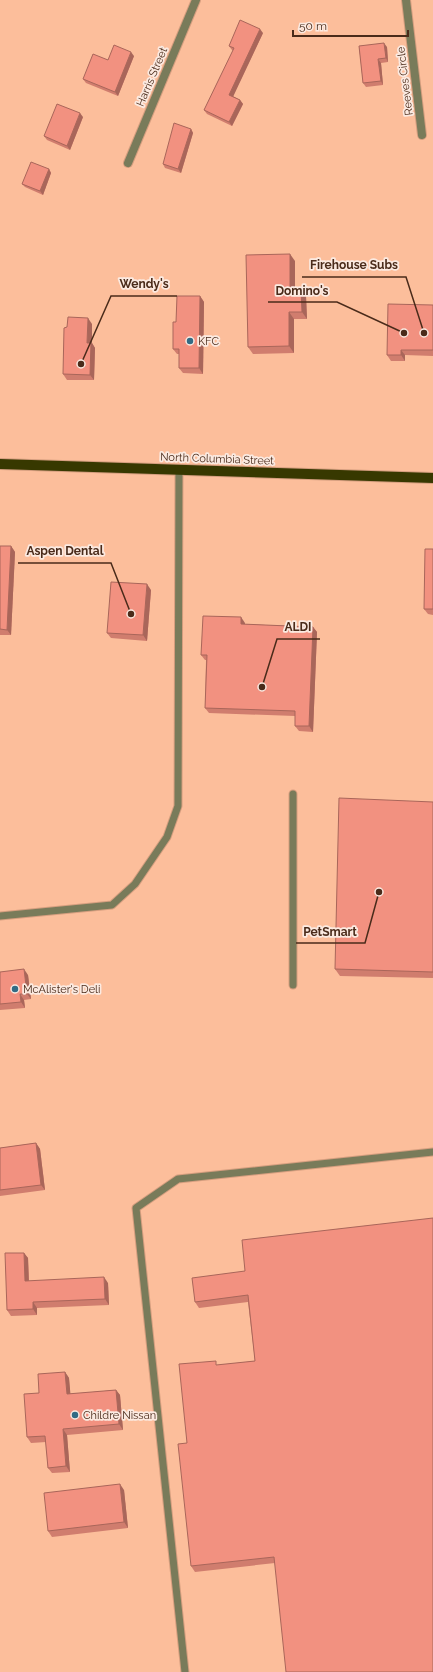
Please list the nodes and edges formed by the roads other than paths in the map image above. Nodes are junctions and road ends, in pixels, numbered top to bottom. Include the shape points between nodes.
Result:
1 (196, 0) edge
2 (406, 0) edge
3 (422, 135) dead end
4 (128, 163) dead end
5 (0, 464) edge
6 (179, 470) junction
7 (433, 478) edge
8 (293, 794) dead end
9 (0, 916) edge
10 (293, 985) dead end
11 (433, 1152) edge
12 (185, 1672) edge

1 - 4 street, Harris Street
2 - 3 street, Reeves Circle
5 - 6 main road, North Columbia Street
6 - 7 main road, North Columbia Street
6 - 9 lane via 178,806 167,837 135,884 112,905
8 - 10 lane
11 - 12 lane via 178,1179 136,1208

